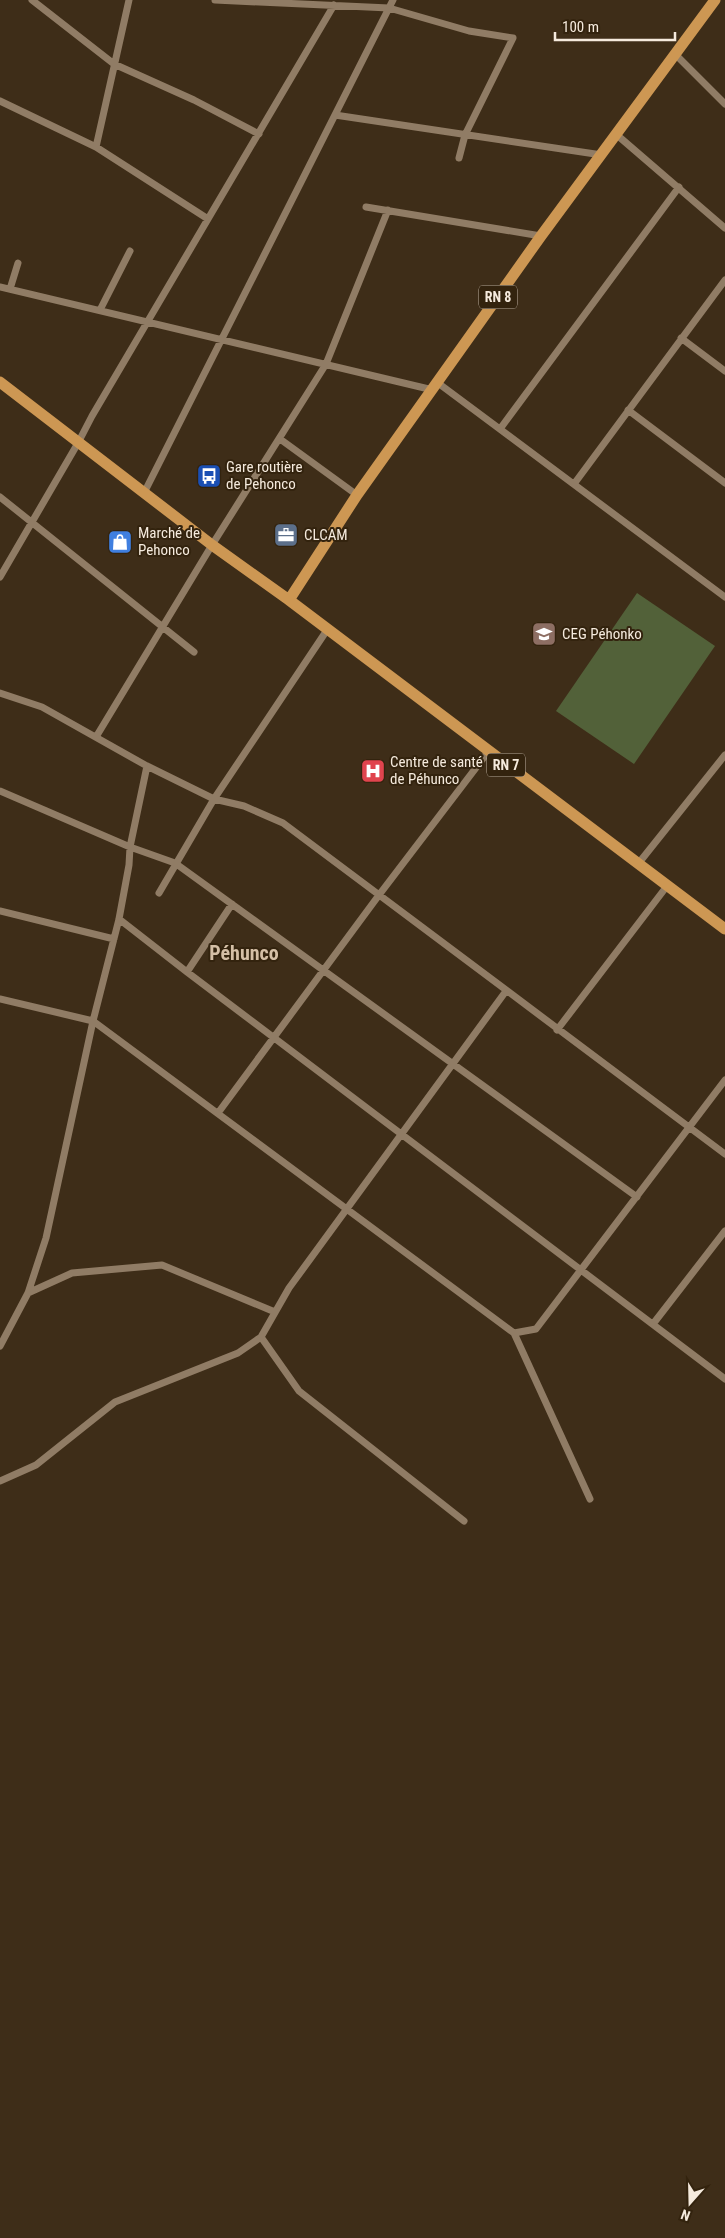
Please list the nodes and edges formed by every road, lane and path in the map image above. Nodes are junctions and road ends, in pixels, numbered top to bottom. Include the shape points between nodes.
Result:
1 (32, 0) edge
2 (129, 0) edge
3 (215, 0) edge
4 (393, 0) edge
5 (715, 0) edge
6 (292, 2) edge
7 (334, 5) junction
8 (389, 8) junction
9 (676, 54) junction
10 (114, 64) junction
11 (0, 101) edge
12 (725, 104) edge
13 (335, 116) junction
14 (259, 134) junction
15 (465, 135) junction
16 (617, 135) junction
17 (96, 147) junction
18 (603, 155) junction
19 (459, 158) dead end
20 (679, 187) junction
21 (366, 207) dead end
22 (388, 210) junction
23 (208, 219) junction
24 (725, 228) edge
25 (541, 236) junction
26 (130, 251) dead end
27 (18, 263) dead end
28 (725, 280) edge
29 (0, 288) edge
30 (10, 289) junction
31 (100, 310) junction
32 (148, 322) junction
33 (682, 338) junction
34 (222, 340) junction
35 (326, 364) junction
36 (725, 371) edge
37 (1, 384) edge
38 (436, 387) junction
39 (628, 410) junction
40 (500, 429) junction
41 (280, 439) junction
42 (78, 443) junction
43 (725, 483) edge
44 (574, 484) junction
45 (144, 494) junction
46 (357, 495) junction
47 (0, 496) edge
48 (33, 521) junction
49 (212, 545) junction
50 (0, 577) edge
51 (725, 598) edge
52 (289, 600) junction
53 (163, 627) junction
54 (327, 630) junction
55 (194, 652) dead end
56 (0, 693) edge
57 (96, 738) junction
58 (488, 752) junction
59 (725, 755) edge
60 (147, 766) junction
61 (0, 791) edge
62 (214, 799) junction
63 (130, 847) junction
64 (175, 863) junction
65 (638, 864) junction
66 (667, 886) junction
67 (159, 893) dead end
68 (378, 895) junction
69 (232, 904) junction
70 (0, 911) edge
71 (119, 919) junction
72 (725, 929) edge
73 (114, 939) junction
74 (323, 970) junction
75 (187, 972) junction
76 (506, 991) junction
77 (0, 999) edge
78 (93, 1021) junction
79 (558, 1030) junction
80 (273, 1037) junction
81 (453, 1064) junction
82 (725, 1080) edge
83 (218, 1113) junction
84 (689, 1128) junction
85 (402, 1134) junction
86 (725, 1154) edge
87 (636, 1197) junction
88 (347, 1209) junction
89 (725, 1231) edge
90 (582, 1269) junction
91 (28, 1293) junction
92 (275, 1312) junction
93 (653, 1324) junction
94 (514, 1333) junction
95 (261, 1337) junction
96 (0, 1346) edge
97 (725, 1377) edge
98 (0, 1481) edge
99 (590, 1499) dead end
100 (464, 1521) dead end

1 - 10 street
2 - 10 street
3 - 6 street
4 - 8 street
5 - 9 main road, RN 8
6 - 7 street
7 - 8 street
7 - 14 street
8 - 13 street
8 - 15 street via 469,31 513,38
9 - 12 street
9 - 16 main road, RN 8
10 - 14 street
10 - 17 street
11 - 17 street
13 - 15 street
13 - 34 street
14 - 23 street
15 - 18 street
15 - 19 street
16 - 18 main road, RN 8
16 - 20 street
17 - 23 street
18 - 25 main road, RN 8
20 - 24 street
20 - 40 street
21 - 22 street
22 - 25 street
22 - 35 street
23 - 32 street
25 - 38 main road, RN 8
26 - 31 street
27 - 30 street
28 - 33 street
29 - 30 street
30 - 31 street
31 - 32 street
32 - 34 street
32 - 42 street
33 - 36 street
33 - 39 street
34 - 35 street
34 - 45 street
35 - 38 street
35 - 41 street
37 - 42 main road
38 - 40 street
38 - 46 main road, RN 8
39 - 43 street
39 - 44 street
40 - 44 street
41 - 46 street
41 - 49 street
42 - 45 main road
42 - 48 street
44 - 51 street
45 - 49 main road
46 - 52 main road, RN 8
47 - 48 street
48 - 50 street
48 - 53 street
49 - 52 main road
49 - 53 street
52 - 54 main road, RN 7
53 - 55 street
53 - 57 street
54 - 58 main road, RN 7
54 - 62 street
56 - 57 street via 42,707
57 - 60 street
58 - 65 main road, RN 7
58 - 68 street
59 - 65 street
60 - 62 street
60 - 63 street
61 - 63 street
62 - 64 street
62 - 68 street via 244,806 282,823
63 - 64 street
63 - 71 street
64 - 67 street
64 - 69 street
65 - 66 main road, RN 7
66 - 72 main road, RN 7
66 - 79 street
68 - 74 street
68 - 76 street
69 - 74 street
69 - 75 street
70 - 73 street
71 - 73 street
71 - 75 street
73 - 78 street
74 - 80 street
74 - 81 street
75 - 80 street
76 - 79 street
76 - 81 street
77 - 78 street
78 - 83 street
78 - 91 street via 46,1238
79 - 84 street
80 - 83 street
80 - 85 street
81 - 85 street
81 - 87 street
82 - 84 street
83 - 88 street
84 - 86 street
84 - 87 street
85 - 88 street
85 - 90 street
87 - 90 street
88 - 92 street
88 - 94 street
89 - 93 street
90 - 93 street
90 - 94 street via 536,1329
91 - 92 street via 72,1273 162,1265
91 - 96 street
92 - 95 street
93 - 97 street
94 - 99 street
95 - 98 street via 238,1354 115,1402 36,1465
95 - 100 street via 299,1391

